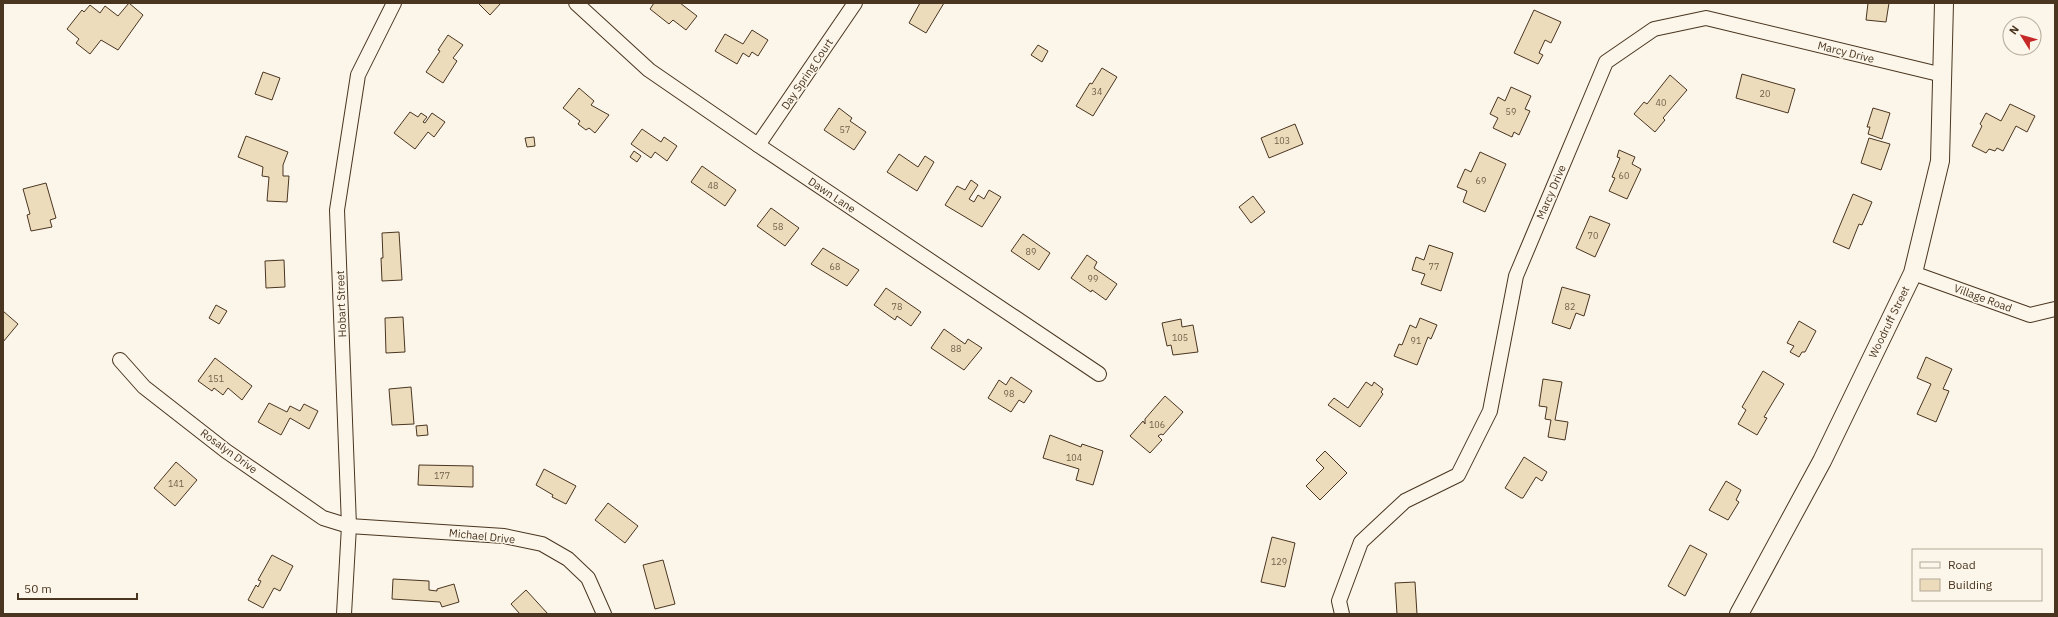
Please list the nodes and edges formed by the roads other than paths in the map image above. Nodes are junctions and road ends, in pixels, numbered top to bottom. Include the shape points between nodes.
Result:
1 (394, 3) edge
2 (576, 3) edge
3 (855, 3) edge
4 (1944, 3) edge
5 (1943, 75) junction
6 (758, 145) junction
7 (1912, 273) junction
8 (2055, 309) edge
9 (120, 360) dead end
10 (1099, 374) dead end
11 (349, 526) junction
12 (344, 614) edge
13 (604, 614) edge
14 (1342, 614) edge
15 (1739, 614) edge

1 - 11 street, Hobart Street via 358,75 337,210
2 - 6 street, Dawn Lane via 650,70
3 - 6 street, Day Spring Court
4 - 5 street, Woodruff Street
5 - 7 street, Woodruff Street via 1940,161
5 - 14 street, Marcy Drive via 1706,18 1654,29 1606,62 1516,276 1490,411 1458,475 1405,501 1361,542 1338,601
6 - 10 street, Dawn Lane
7 - 8 street, Village Road via 2030,315
7 - 15 street, Woodruff Street via 1822,461
9 - 11 street, Rosalyn Drive via 144,387 226,451 322,518
11 - 12 street, Hobart Street
11 - 13 street, Michael Drive via 504,536 542,544 568,559 588,578

